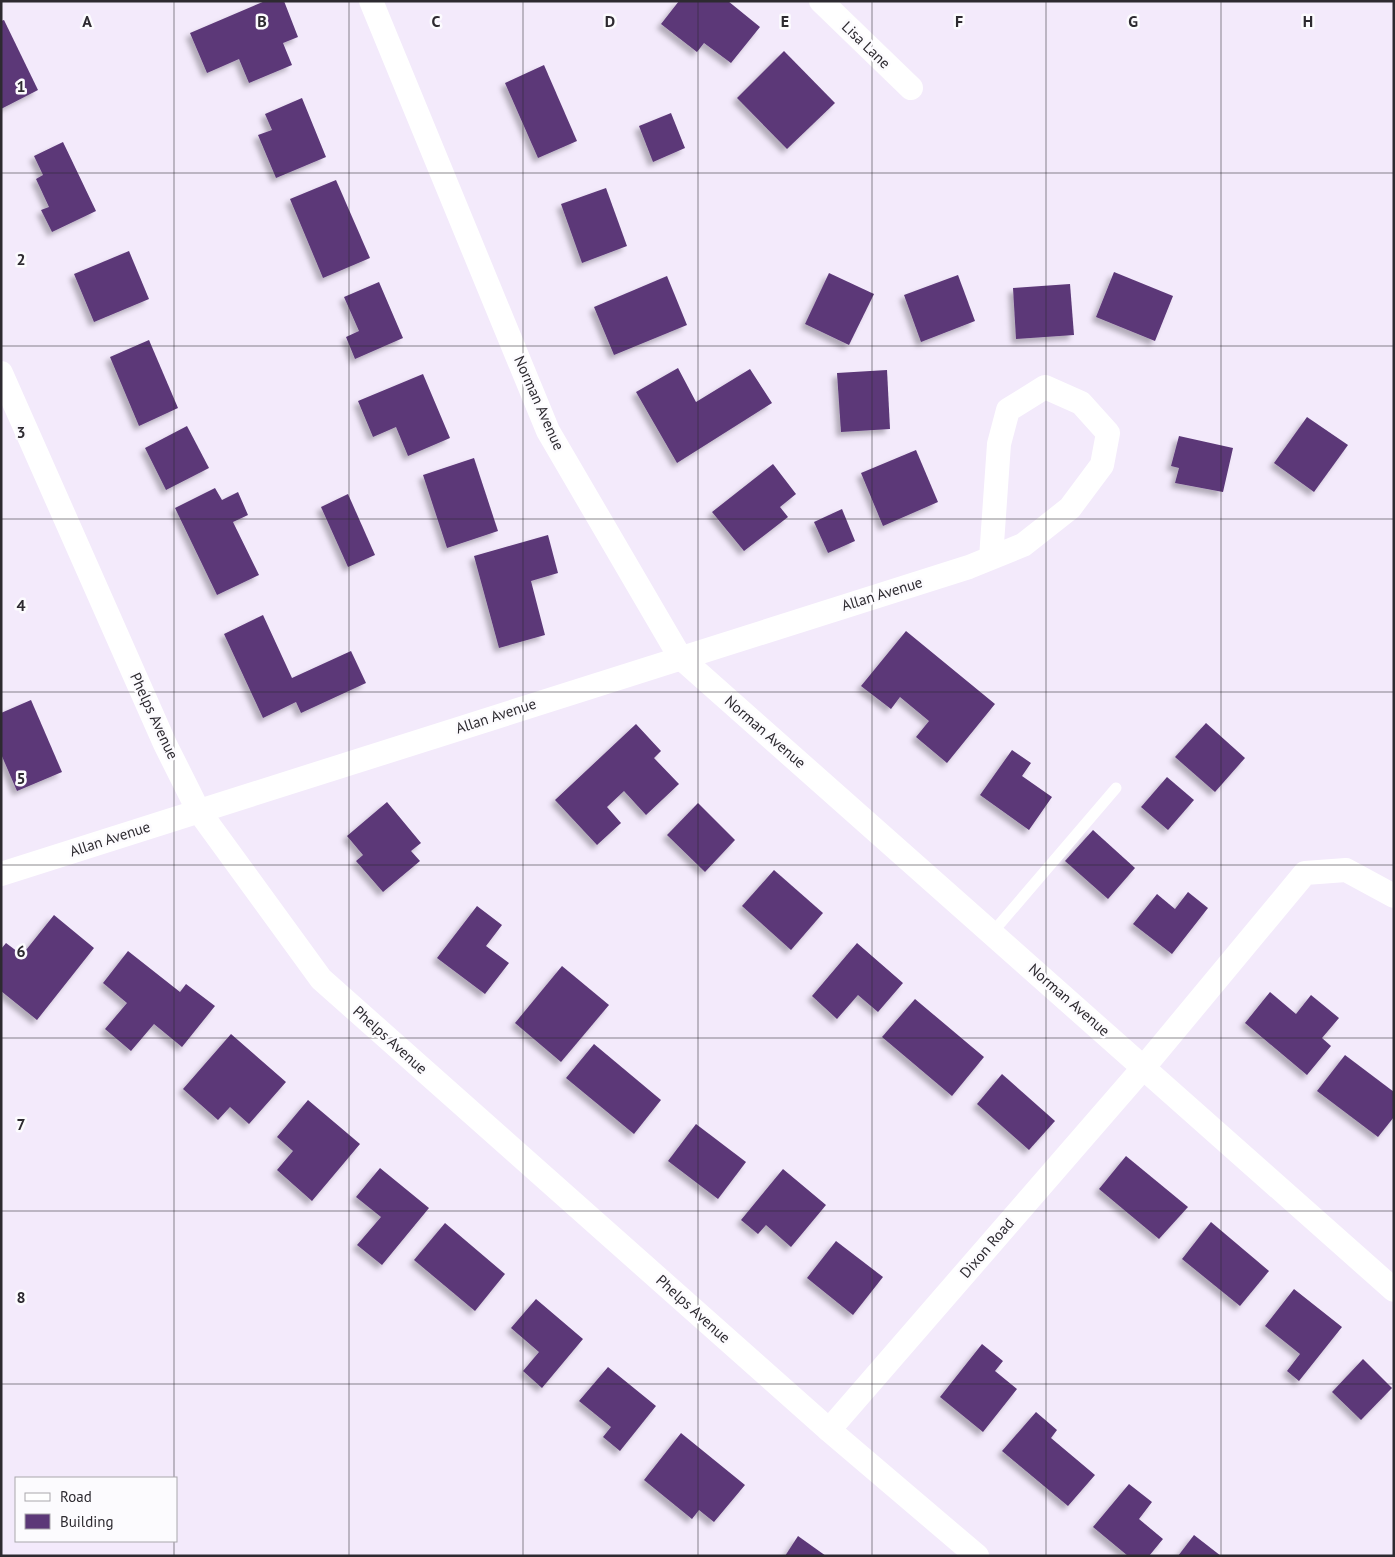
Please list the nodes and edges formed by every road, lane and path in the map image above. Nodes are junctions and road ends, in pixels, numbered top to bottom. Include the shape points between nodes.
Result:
1 (371, 1) edge
2 (822, 1) edge
3 (911, 88) dead end
4 (1, 373) edge
5 (991, 558) junction
6 (680, 657) junction
7 (1116, 788) dead end
8 (198, 810) junction
9 (1, 874) edge
10 (1394, 896) edge
11 (992, 933) junction
12 (1144, 1067) junction
13 (1394, 1290) edge
14 (829, 1430) junction
15 (977, 1556) edge

1 - 6 street, Norman Avenue via 548,431
2 - 3 street, Lisa Lane
4 - 8 street, Phelps Avenue
5 - 5 street, Allan Avenue via 999,444 1008,410 1045,387 1082,403 1108,432 1102,465 1070,508 1023,545
5 - 6 street, Allan Avenue
6 - 8 street, Allan Avenue
6 - 11 street, Norman Avenue
7 - 11 lane
8 - 9 street, Allan Avenue
8 - 14 street, Phelps Avenue via 322,979
10 - 12 street, Dixon Road via 1346,870 1305,873
11 - 12 street, Norman Avenue
12 - 13 street, Norman Avenue
12 - 14 street, Dixon Road
14 - 15 street, Phelps Avenue

